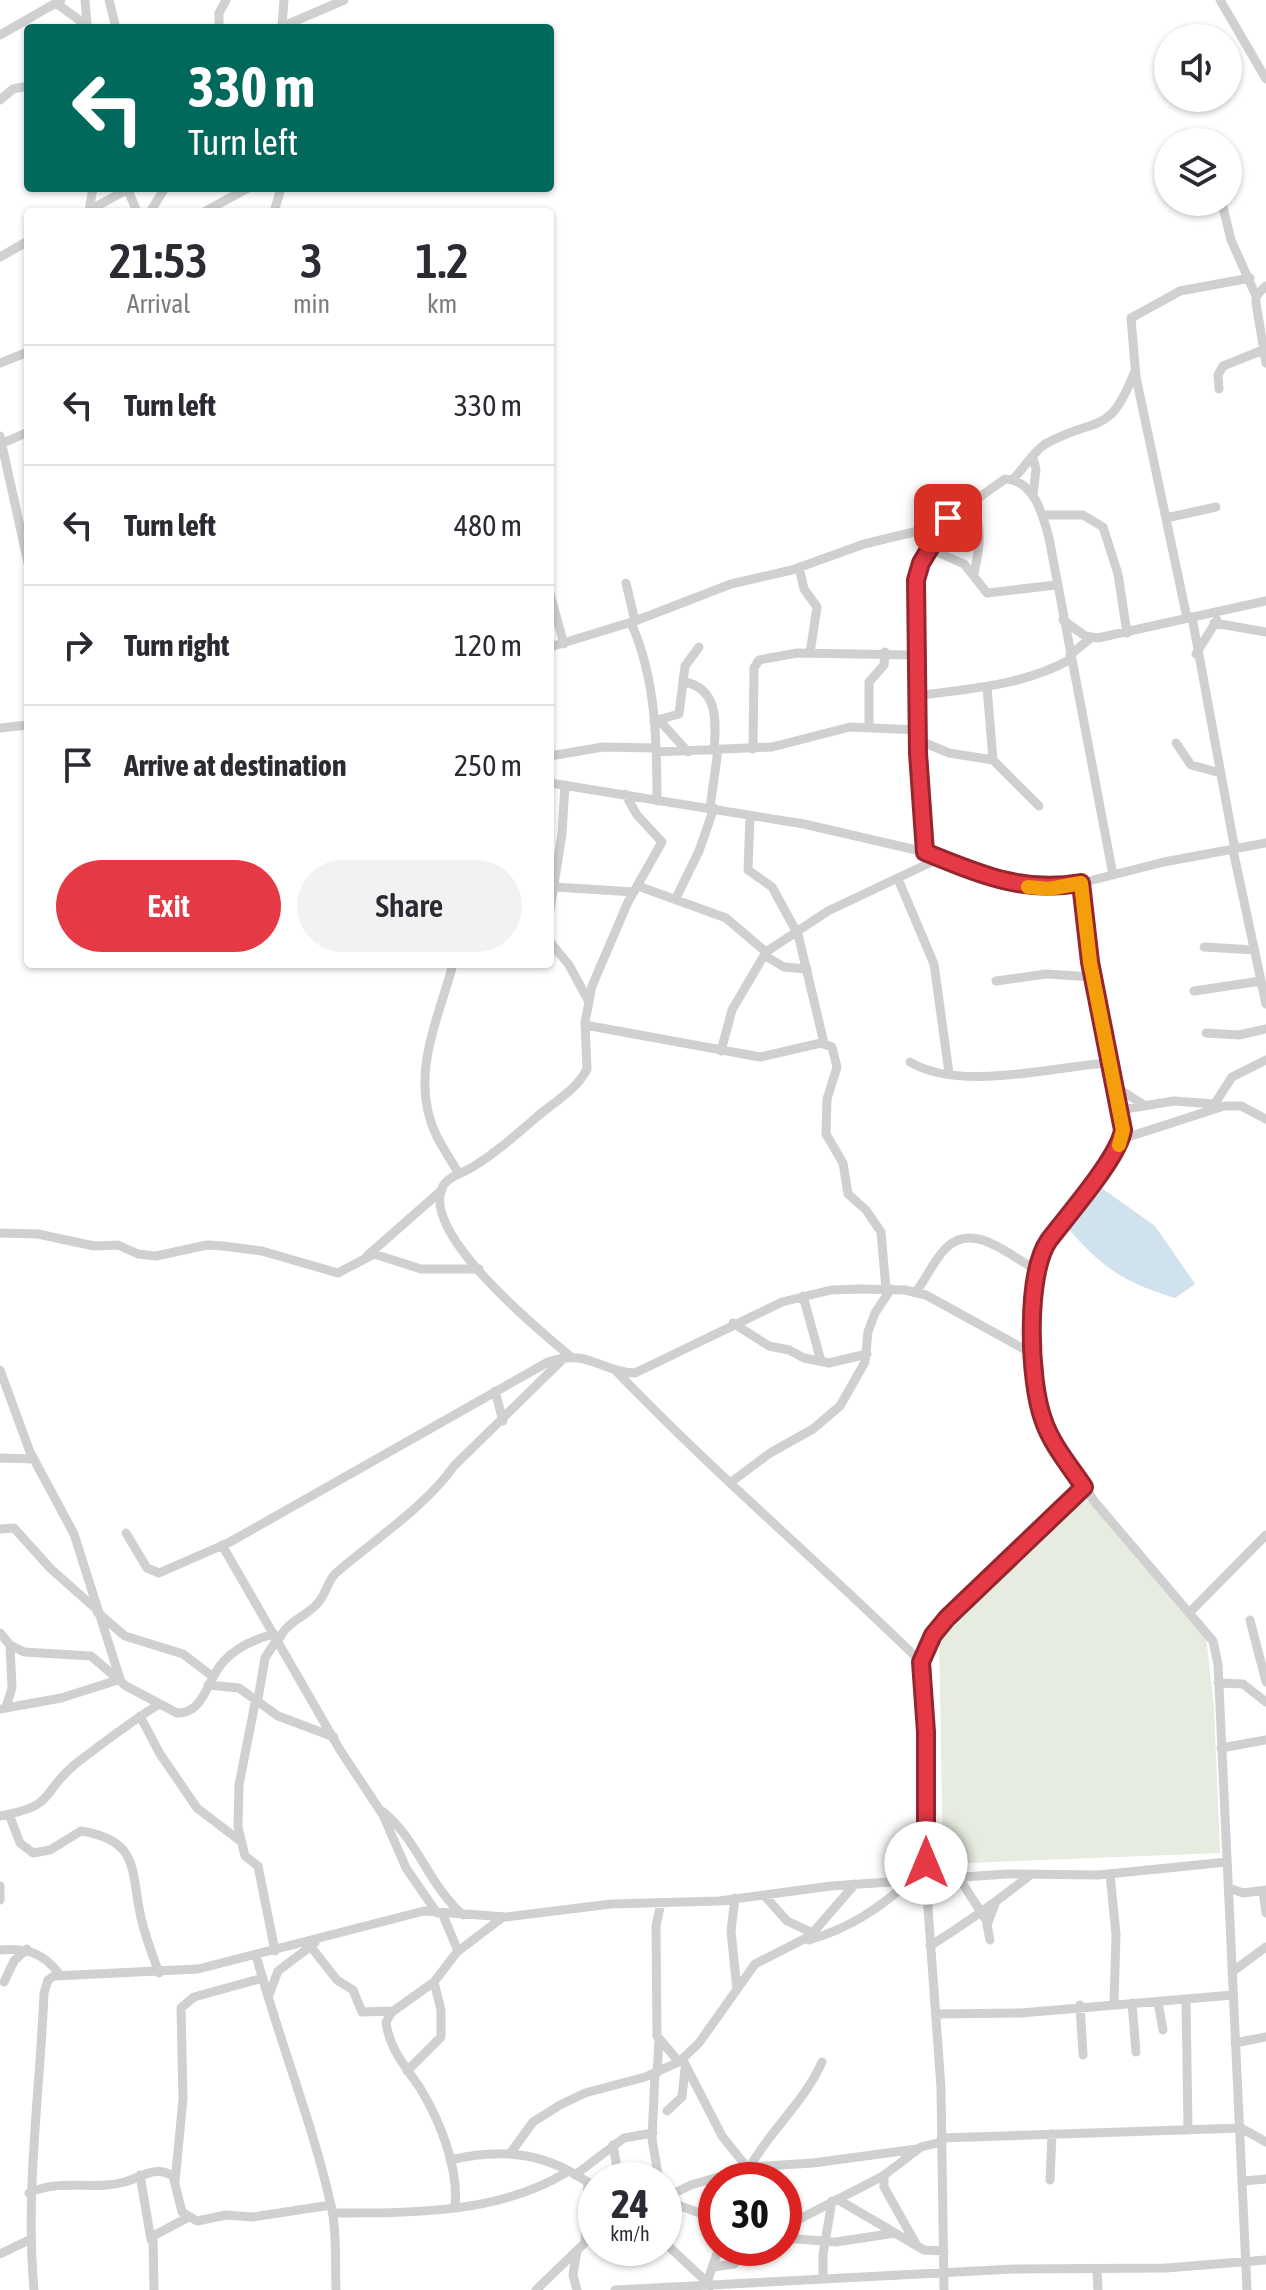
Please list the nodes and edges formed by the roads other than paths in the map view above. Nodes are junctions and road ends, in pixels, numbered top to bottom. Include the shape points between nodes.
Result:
1 (85, 0) edge
2 (109, 0) edge
3 (226, 0) edge
4 (284, 0) edge
5 (344, 0) edge
6 (1220, 0) edge
7 (58, 2) edge
8 (32, 17) junction
9 (299, 23) edge
10 (35, 24) edge
11 (86, 24) edge
12 (88, 24) edge
13 (115, 24) edge
14 (219, 24) edge
15 (281, 24) edge
16 (0, 35) edge
17 (1266, 79) edge
18 (24, 87) edge
19 (0, 100) edge
20 (123, 192) edge
21 (234, 193) edge
22 (94, 208) edge
23 (210, 208) edge
24 (1225, 216) edge
25 (24, 243) edge
26 (0, 257) edge
27 (1250, 278) junction
28 (1266, 286) edge
29 (1256, 296) junction
30 (1263, 350) junction
31 (24, 354) edge
32 (0, 363) edge
33 (1266, 363) edge
34 (1135, 371) junction
35 (1219, 389) dead end
36 (24, 434) edge
37 (0, 436) edge
38 (1, 444) edge
39 (1033, 458) junction
40 (1012, 480) junction
41 (1033, 496) junction
42 (971, 504) junction
43 (1216, 507) dead end
44 (1042, 515) junction
45 (946, 518) junction
46 (1166, 518) junction
47 (24, 545) edge
48 (930, 549) junction
49 (799, 567) junction
50 (974, 574) junction
51 (626, 583) dead end
52 (1056, 585) junction
53 (1266, 601) edge
54 (554, 608) edge
55 (1223, 610) junction
56 (1193, 617) junction
57 (1063, 620) junction
58 (633, 622) junction
59 (1214, 623) junction
60 (1266, 632) edge
61 (1127, 633) junction
62 (1092, 637) junction
63 (564, 644) junction
64 (554, 646) edge
65 (699, 647) dead end
66 (885, 652) junction
67 (810, 653) junction
68 (1196, 654) junction
69 (916, 655) junction
70 (1070, 657) junction
71 (685, 682) junction
72 (987, 687) junction
73 (917, 696) junction
74 (676, 717) junction
75 (657, 721) junction
76 (24, 725) edge
77 (0, 728) edge
78 (869, 728) junction
79 (672, 735) junction
80 (918, 735) junction
81 (1176, 743) dead end
82 (753, 749) junction
83 (716, 750) junction
84 (659, 751) junction
85 (688, 752) junction
86 (554, 755) edge
87 (993, 760) junction
88 (1221, 773) junction
89 (554, 784) edge
90 (565, 785) junction
91 (625, 794) junction
92 (657, 801) junction
93 (1039, 806) dead end
94 (712, 808) junction
95 (750, 816) junction
96 (1266, 843) edge
97 (1234, 850) junction
98 (925, 852) junction
99 (940, 858) junction
100 (554, 868) edge
101 (1113, 875) junction
102 (898, 879) junction
103 (554, 881) edge
104 (1081, 883) junction
105 (555, 887) junction
106 (636, 889) junction
107 (554, 892) edge
108 (676, 898) junction
109 (796, 931) junction
110 (554, 947) edge
111 (1204, 947) dead end
112 (1255, 950) junction
113 (765, 954) junction
114 (452, 968) edge
115 (807, 969) junction
116 (1093, 977) junction
117 (996, 981) dead end
118 (1261, 981) junction
119 (1194, 991) dead end
120 (588, 1000) junction
121 (1266, 1004) edge
122 (585, 1025) junction
123 (1266, 1029) edge
124 (1206, 1033) dead end
125 (824, 1043) junction
126 (721, 1051) junction
127 (1266, 1060) edge
128 (910, 1062) dead end
129 (1107, 1063) junction
130 (949, 1073) junction
131 (1111, 1084) junction
132 (1144, 1105) junction
133 (1213, 1106) junction
134 (1119, 1110) junction
135 (1266, 1119) edge
136 (1122, 1139) junction
137 (459, 1174) junction
138 (442, 1189) junction
139 (0, 1233) edge
140 (367, 1256) junction
141 (479, 1269) junction
142 (1037, 1270) junction
143 (889, 1289) junction
144 (915, 1293) junction
145 (803, 1296) junction
146 (733, 1323) junction
147 (867, 1354) junction
148 (1035, 1355) junction
149 (568, 1357) junction
150 (821, 1361) junction
151 (614, 1369) junction
152 (0, 1370) edge
153 (495, 1391) junction
154 (503, 1421) junction
155 (0, 1458) edge
156 (34, 1459) junction
157 (730, 1483) junction
158 (1084, 1487) junction
159 (0, 1529) edge
160 (126, 1533) dead end
161 (1266, 1535) edge
162 (222, 1545) junction
163 (97, 1611) junction
164 (1190, 1612) junction
165 (1250, 1620) dead end
166 (0, 1633) edge
167 (276, 1638) junction
168 (10, 1645) junction
169 (921, 1662) junction
170 (210, 1680) junction
171 (120, 1681) junction
172 (1266, 1682) edge
173 (1218, 1683) junction
174 (257, 1698) junction
175 (1266, 1702) edge
176 (158, 1705) junction
177 (3, 1708) edge
178 (140, 1716) junction
179 (334, 1737) junction
180 (1266, 1740) edge
181 (1221, 1748) junction
182 (378, 1808) junction
183 (4, 1815) edge
184 (239, 1840) junction
185 (1227, 1862) junction
186 (1031, 1874) junction
187 (1110, 1874) junction
188 (959, 1878) junction
189 (926, 1880) junction
190 (910, 1881) junction
191 (855, 1884) junction
192 (0, 1886) edge
193 (1229, 1888) junction
194 (1264, 1890) edge
195 (764, 1895) junction
196 (735, 1898) junction
197 (0, 1900) edge
198 (661, 1903) junction
199 (995, 1904) junction
200 (978, 1911) junction
201 (439, 1913) junction
202 (1266, 1913) edge
203 (463, 1915) junction
204 (503, 1917) junction
205 (988, 1923) junction
206 (813, 1933) junction
207 (320, 1938) junction
208 (990, 1940) dead end
209 (802, 1942) junction
210 (930, 1946) junction
211 (311, 1947) junction
212 (1266, 1947) edge
213 (27, 1949) junction
214 (0, 1950) edge
215 (275, 1951) junction
216 (458, 1951) junction
217 (256, 1955) junction
218 (285, 1965) junction
219 (1232, 1972) junction
220 (159, 1973) junction
221 (60, 1975) junction
222 (262, 1976) junction
223 (4, 1982) dead end
224 (434, 1982) junction
225 (737, 1990) junction
226 (1233, 1995) junction
227 (268, 1999) junction
228 (1186, 1999) junction
229 (1158, 2002) junction
230 (1132, 2003) junction
231 (1114, 2004) junction
232 (1080, 2005) junction
233 (392, 2011) junction
234 (937, 2014) junction
235 (1163, 2030) dead end
236 (1266, 2037) edge
237 (659, 2040) junction
238 (1235, 2043) junction
239 (1136, 2052) dead end
240 (1083, 2055) dead end
241 (822, 2062) dead end
242 (682, 2064) junction
243 (407, 2071) junction
244 (656, 2073) junction
245 (667, 2111) dead end
246 (1241, 2128) junction
247 (1188, 2130) junction
248 (653, 2133) junction
249 (1052, 2134) junction
250 (941, 2140) junction
251 (1266, 2142) edge
252 (613, 2145) junction
253 (920, 2148) junction
254 (512, 2151) junction
255 (450, 2160) junction
256 (616, 2162) edge
257 (657, 2162) edge
258 (739, 2162) edge
259 (754, 2162) edge
260 (802, 2164) edge
261 (571, 2173) junction
262 (140, 2175) junction
263 (884, 2175) junction
264 (30, 2176) junction
265 (578, 2177) edge
266 (1266, 2179) edge
267 (1050, 2180) dead end
268 (1243, 2181) junction
269 (175, 2182) junction
270 (43, 2187) junction
271 (29, 2193) junction
272 (835, 2200) junction
273 (455, 2207) junction
274 (332, 2209) junction
275 (802, 2217) edge
276 (187, 2218) junction
277 (896, 2233) junction
278 (802, 2238) edge
279 (824, 2239) junction
280 (29, 2240) junction
281 (151, 2240) junction
282 (917, 2245) junction
283 (17, 2248) junction
284 (577, 2251) joint
285 (944, 2251) junction
286 (0, 2254) edge
287 (31, 2254) junction
288 (682, 2260) edge
289 (1266, 2260) edge
290 (1244, 2261) junction
291 (720, 2266) edge
292 (713, 2267) joint
293 (1097, 2270) junction
294 (944, 2272) junction
295 (821, 2278) junction
296 (708, 2286) edge
297 (34, 2290) edge
298 (154, 2290) edge
299 (336, 2290) edge
300 (536, 2290) edge
301 (577, 2290) edge
302 (615, 2290) edge
303 (820, 2290) edge
304 (944, 2290) edge
305 (1098, 2290) edge
306 (1247, 2290) edge

1 - 12 street
2 - 13 street
3 - 14 street
4 - 15 street
5 - 9 street
6 - 17 street
7 - 8 street
7 - 11 street
8 - 10 street
8 - 16 street
18 - 19 street
20 - 22 street
21 - 23 street
24 - 27 street
25 - 26 street
27 - 29 street
27 - 34 street via 1180,291 1134,314 1130,331
28 - 29 street
29 - 30 street
30 - 33 street
30 - 35 street via 1223,366
31 - 32 street
34 - 39 street via 1116,412 1045,444
34 - 46 street
36 - 38 street
37 - 38 street
38 - 47 street
39 - 40 street
39 - 41 street
40 - 41 street
40 - 42 street via 996,484
41 - 44 street
42 - 45 street
42 - 50 street via 980,531
43 - 46 street
44 - 52 street
44 - 61 street via 1083,515 1103,527 1118,574
45 - 48 street
45 - 49 street
46 - 56 street
48 - 50 street
48 - 69 street via 916,580
49 - 58 street via 731,584
49 - 67 street via 804,589 817,607
50 - 52 street via 987,593
51 - 58 street
52 - 57 street
53 - 55 street
54 - 63 street
55 - 56 street
55 - 59 street
56 - 59 street
56 - 61 street
56 - 68 street
57 - 62 street
57 - 70 street
58 - 63 street
58 - 75 street
59 - 60 street
59 - 68 street
61 - 62 street
62 - 70 street
63 - 64 street
65 - 71 street via 685,666
66 - 67 street
66 - 69 street
66 - 78 street via 884,665 869,682
67 - 82 street via 771,656 756,663
68 - 88 street
69 - 73 street
70 - 72 street via 1039,675
70 - 101 street
71 - 74 street
71 - 83 street via 702,688 710,698
72 - 73 street
72 - 87 street
73 - 80 street
74 - 75 street
74 - 79 street
75 - 79 street
75 - 84 street
76 - 77 street
78 - 80 street
78 - 82 street via 850,727
79 - 84 street
79 - 85 street
80 - 87 street via 949,753
80 - 98 street
81 - 88 street via 1191,765
82 - 83 street
83 - 85 street
83 - 94 street
84 - 85 street
84 - 86 street via 603,747
84 - 92 street
87 - 93 street
88 - 97 street
89 - 90 street
90 - 91 street
90 - 100 street
91 - 92 street
91 - 106 street via 662,842
92 - 94 street
94 - 95 street
94 - 108 street
95 - 98 street
95 - 109 street via 748,870 772,887
96 - 97 street
97 - 101 street
97 - 112 street
98 - 99 street
99 - 102 street
99 - 104 street via 1014,886 1049,889
101 - 104 street
102 - 109 street
102 - 130 street via 934,964
103 - 105 street
104 - 116 street
105 - 106 street
105 - 107 street
106 - 108 street
106 - 120 street
108 - 113 street via 726,918
109 - 113 street
109 - 115 street
110 - 120 street
111 - 112 street
112 - 118 street
113 - 115 street via 784,967
113 - 126 street via 732,1010
114 - 137 street via 425,1055 424,1085 436,1134
115 - 125 street
116 - 117 street via 1054,973
116 - 129 street
118 - 119 street
118 - 121 street
120 - 122 street
122 - 126 street
122 - 137 street via 589,1055 584,1074 504,1145
123 - 124 street via 1239,1035
125 - 126 street via 760,1057
125 - 143 street via 836,1052 837,1067 827,1099 826,1134 839,1155 848,1194 881,1232
127 - 133 street via 1232,1077
128 - 130 street
129 - 130 street via 1018,1074
129 - 131 street
131 - 132 street
131 - 134 street
132 - 133 street via 1174,1101
132 - 134 street
133 - 135 street via 1241,1106
133 - 136 street
134 - 136 street
136 - 142 street via 1047,1244
137 - 138 street
138 - 140 street
138 - 141 street via 443,1216 453,1239
139 - 140 street via 118,1245 156,1256 223,1246 262,1251 338,1273
140 - 141 street via 430,1270
141 - 149 street
142 - 144 street via 986,1240 967,1238 949,1245
142 - 148 street
143 - 144 street
143 - 145 street
143 - 147 street via 871,1323
144 - 148 street
145 - 146 street
145 - 150 street
146 - 150 street via 769,1346
146 - 151 street via 635,1373
147 - 150 street
147 - 157 street via 849,1393 829,1417
148 - 158 street via 1043,1420
149 - 151 street via 589,1358
149 - 153 street
149 - 154 street
151 - 157 street
152 - 156 street
153 - 154 street
153 - 162 street
154 - 167 street via 381,1540 335,1574 318,1604
155 - 156 street
156 - 163 street via 74,1534
157 - 169 street
158 - 164 street
158 - 169 street via 947,1618
159 - 163 street via 14,1528
160 - 162 street via 155,1574
161 - 164 street
162 - 167 street
163 - 170 street via 125,1636 183,1654
163 - 171 street
164 - 173 street via 1213,1641
165 - 172 street
166 - 168 street
167 - 170 street via 235,1651
167 - 174 street via 265,1658
167 - 179 street
168 - 171 street via 24,1652 91,1656
168 - 177 street via 12,1688
169 - 189 street
170 - 174 street
170 - 176 street via 200,1703 186,1714
171 - 176 street
171 - 177 street
173 - 175 street via 1243,1684
173 - 181 street
174 - 179 street via 287,1720
174 - 184 street via 239,1785
176 - 178 street
178 - 183 street via 78,1761 42,1804
178 - 184 street via 197,1808
179 - 182 street
180 - 181 street
181 - 185 street
182 - 201 street via 406,1868
182 - 203 street via 395,1821 444,1896
183 - 220 street via 20,1843 33,1853 50,1850 81,1831 122,1847 134,1866 139,1909
184 - 215 street via 247,1858 258,1866
185 - 187 street
185 - 193 street
186 - 187 street
186 - 188 street
186 - 199 street
187 - 231 street via 1116,1934
188 - 189 street
188 - 200 street
189 - 190 street
189 - 210 street
190 - 191 street
190 - 209 street via 867,1917
191 - 195 street
191 - 206 street
192 - 197 street
193 - 194 street via 1243,1893
193 - 219 street
194 - 202 street
195 - 196 street
195 - 206 street via 787,1921
196 - 198 street
196 - 225 street via 731,1931
198 - 204 street
198 - 237 street via 656,1926
199 - 200 street
199 - 205 street
200 - 205 street
200 - 210 street
201 - 203 street
201 - 207 street via 424,1911
201 - 216 street
203 - 204 street
204 - 216 street
205 - 208 street
206 - 209 street
207 - 211 street
207 - 215 street
209 - 225 street via 761,1960
210 - 234 street
211 - 218 street
211 - 233 street via 337,1980 353,1990 362,2012
212 - 219 street
213 - 214 street
213 - 221 street
213 - 223 street
215 - 217 street
216 - 224 street
217 - 220 street
217 - 222 street
218 - 222 street
218 - 227 street via 273,1978
219 - 226 street
220 - 221 street
221 - 264 street via 45,1986
222 - 227 street
222 - 269 street via 194,1997 181,2008 183,2099
224 - 233 street
224 - 243 street via 441,2037
225 - 242 street
226 - 228 street
226 - 238 street
227 - 274 street
228 - 229 street
228 - 247 street
229 - 230 street
229 - 235 street
230 - 231 street
230 - 239 street
231 - 232 street
232 - 234 street via 1021,2013
232 - 240 street
233 - 243 street via 387,2029
234 - 250 street
236 - 238 street
237 - 242 street
237 - 244 street
238 - 246 street
241 - 259 street via 810,2090
242 - 244 street
242 - 245 street via 682,2097
242 - 258 street
243 - 255 street via 431,2108
244 - 248 street
244 - 254 street via 585,2093 548,2112 533,2122
246 - 247 street
246 - 251 street
246 - 268 street
247 - 249 street
248 - 252 street
248 - 257 street
249 - 250 street
249 - 267 street
250 - 253 street
250 - 285 street
252 - 256 street
252 - 261 street
253 - 260 street
253 - 263 street
254 - 255 street
254 - 261 street
255 - 273 street
261 - 265 street
261 - 273 street via 532,2190
262 - 269 street via 162,2171
262 - 270 street via 116,2183
262 - 281 street
263 - 272 street
263 - 282 street via 884,2187
264 - 270 street
264 - 271 street
266 - 268 street
268 - 290 street
269 - 276 street
270 - 271 street
271 - 280 street
272 - 275 street
272 - 277 street
272 - 279 street
273 - 274 street via 404,2214
274 - 276 street
274 - 299 street
276 - 281 street
277 - 279 street via 850,2241
277 - 282 street
278 - 279 street
279 - 295 street
280 - 283 street
280 - 287 street
281 - 298 street
282 - 285 street via 930,2252
283 - 286 street
283 - 287 street
284 - 300 street
284 - 301 street
285 - 294 street
287 - 297 street
288 - 296 street
289 - 290 street
290 - 293 street
290 - 306 street
291 - 292 street
292 - 296 street
293 - 294 street
293 - 305 street
294 - 295 street
294 - 304 street
295 - 296 street
295 - 303 street
296 - 302 street

